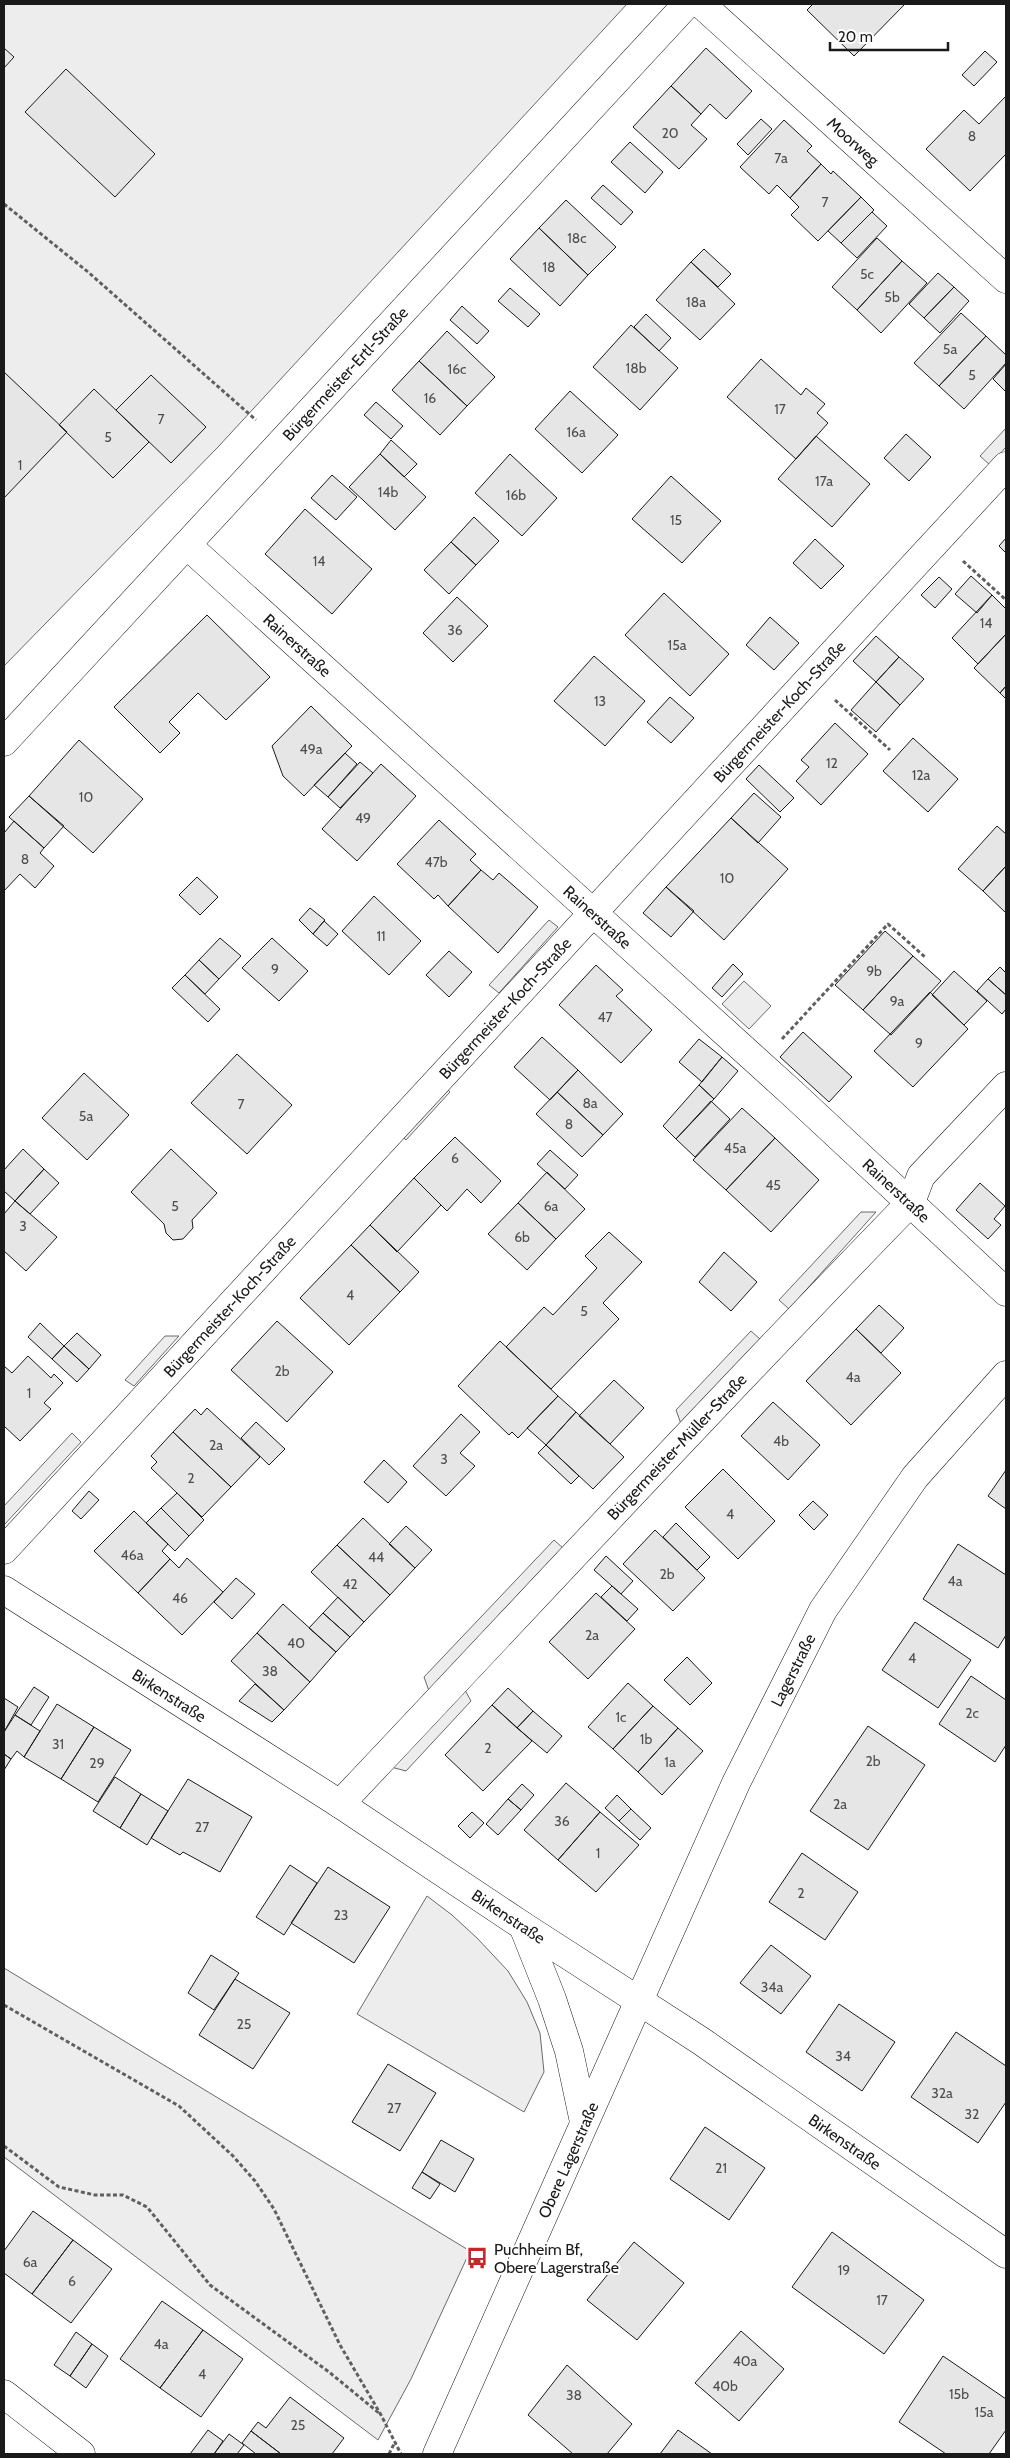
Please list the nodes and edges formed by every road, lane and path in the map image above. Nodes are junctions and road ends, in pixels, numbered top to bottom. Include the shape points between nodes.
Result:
1 (687, 4) edge
2 (700, 4) edge
3 (4, 204) edge
4 (1006, 279) edge
5 (282, 442) junction
6 (1006, 466) edge
7 (938, 539) junction
8 (187, 545) junction
9 (1006, 600) edge
10 (811, 677) junction
11 (4, 742) edge
12 (890, 750) dead end
13 (593, 912) junction
14 (926, 958) dead end
15 (759, 1063) junction
16 (1006, 1086) edge
17 (911, 1202) junction
18 (1006, 1292) edge
19 (1006, 1376) edge
20 (4, 1550) edge
21 (4, 1590) edge
22 (340, 1804) junction
23 (523, 1926) junction
24 (639, 2002) junction
25 (4, 2004) edge
26 (584, 2122) junction
27 (4, 2146) edge
28 (1006, 2254) edge
29 (5, 2396) edge
30 (381, 2415) junction
31 (394, 2444) junction
32 (81, 2454) edge
33 (390, 2454) edge
34 (401, 2454) edge
35 (437, 2454) edge

1 - 5 street, Bürgermeister-Ertl-Straße
2 - 4 street, Moorweg
3 - 5 path via 88,272
5 - 8 street, Bürgermeister-Ertl-Straße
6 - 7 street, Bürgermeister-Koch-Straße
7 - 9 path
7 - 10 street, Bürgermeister-Koch-Straße
8 - 11 street, Bürgermeister-Ertl-Straße
8 - 13 street, Rainerstraße
10 - 12 path
10 - 13 street, Bürgermeister-Koch-Straße
13 - 15 street, Rainerstraße
13 - 20 street, Bürgermeister-Koch-Straße
14 - 15 path via 888,924
15 - 17 street, Rainerstraße
16 - 17 street, Bürgermeister-Müller-Straße via 921,1176
17 - 18 street, Rainerstraße
17 - 22 street, Bürgermeister-Müller-Straße via 751,1366
19 - 24 street, Lagerstraße via 915,1477 823,1610 736,1783
21 - 22 street, Birkenstraße
22 - 23 street, Birkenstraße
23 - 24 street, Birkenstraße
23 - 26 street via 569,2051
24 - 26 street, Obere Lagerstraße
24 - 28 street, Birkenstraße via 727,2059
25 - 30 path via 179,2106 233,2156 274,2209 340,2345
26 - 35 street, Obere Lagerstraße
27 - 30 path via 59,2187 95,2195 123,2196 147,2207 210,2285 330,2372
29 - 32 street
30 - 31 path
31 - 33 path
31 - 34 path

